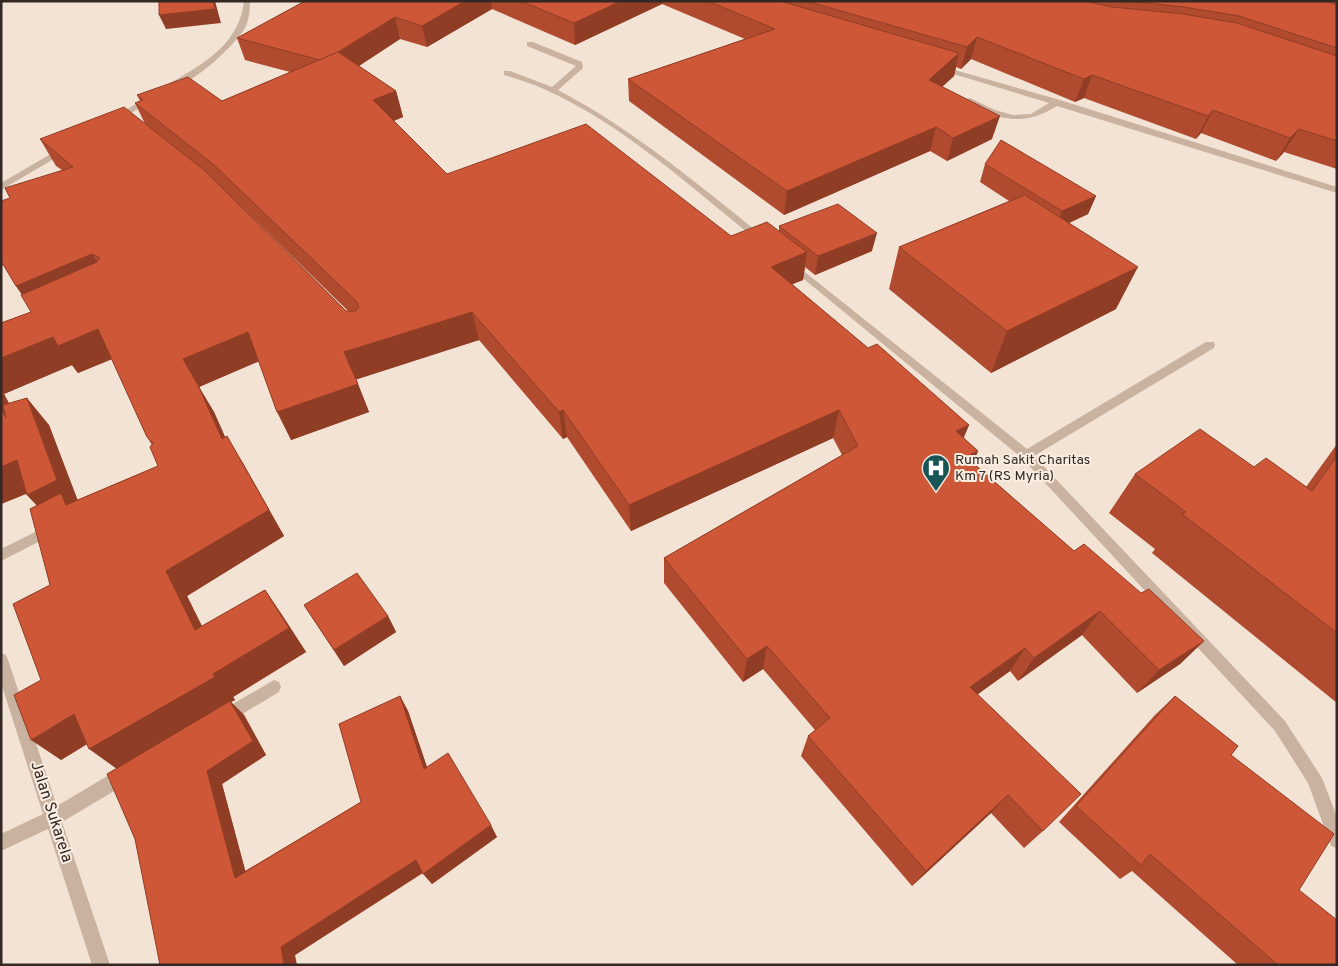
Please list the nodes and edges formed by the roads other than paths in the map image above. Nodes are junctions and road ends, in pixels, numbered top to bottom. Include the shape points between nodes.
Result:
1 (247, 1) edge
2 (530, 44) dead end
3 (930, 64) edge
4 (507, 73) dead end
5 (165, 90) edge
6 (553, 90) junction
7 (156, 95) edge
8 (959, 96) edge
9 (1057, 102) junction
10 (106, 124) edge
11 (74, 144) edge
12 (1, 187) edge
13 (1337, 190) edge
14 (769, 246) edge
15 (784, 258) edge
16 (1210, 345) dead end
17 (1026, 455) junction
18 (59, 525) edge
19 (1, 556) edge
20 (1, 660) edge
21 (274, 687) dead end
22 (214, 723) edge
23 (136, 769) edge
24 (54, 818) junction
25 (1337, 840) edge
26 (1, 843) edge
27 (101, 965) edge

1 - 5 street via 242,25 227,47 207,66
2 - 6 street via 579,64
3 - 9 street
4 - 6 street
6 - 14 street via 634,139
7 - 10 street via 126,118
8 - 9 street via 990,111 1023,120 1035,117
9 - 13 street
11 - 12 street
15 - 17 street
16 - 17 street
17 - 25 street via 1280,726 1314,778
18 - 19 street
20 - 24 street, Jalan Sukarela
21 - 22 street
23 - 24 street
24 - 26 street
24 - 27 street, Jalan Sukarela

